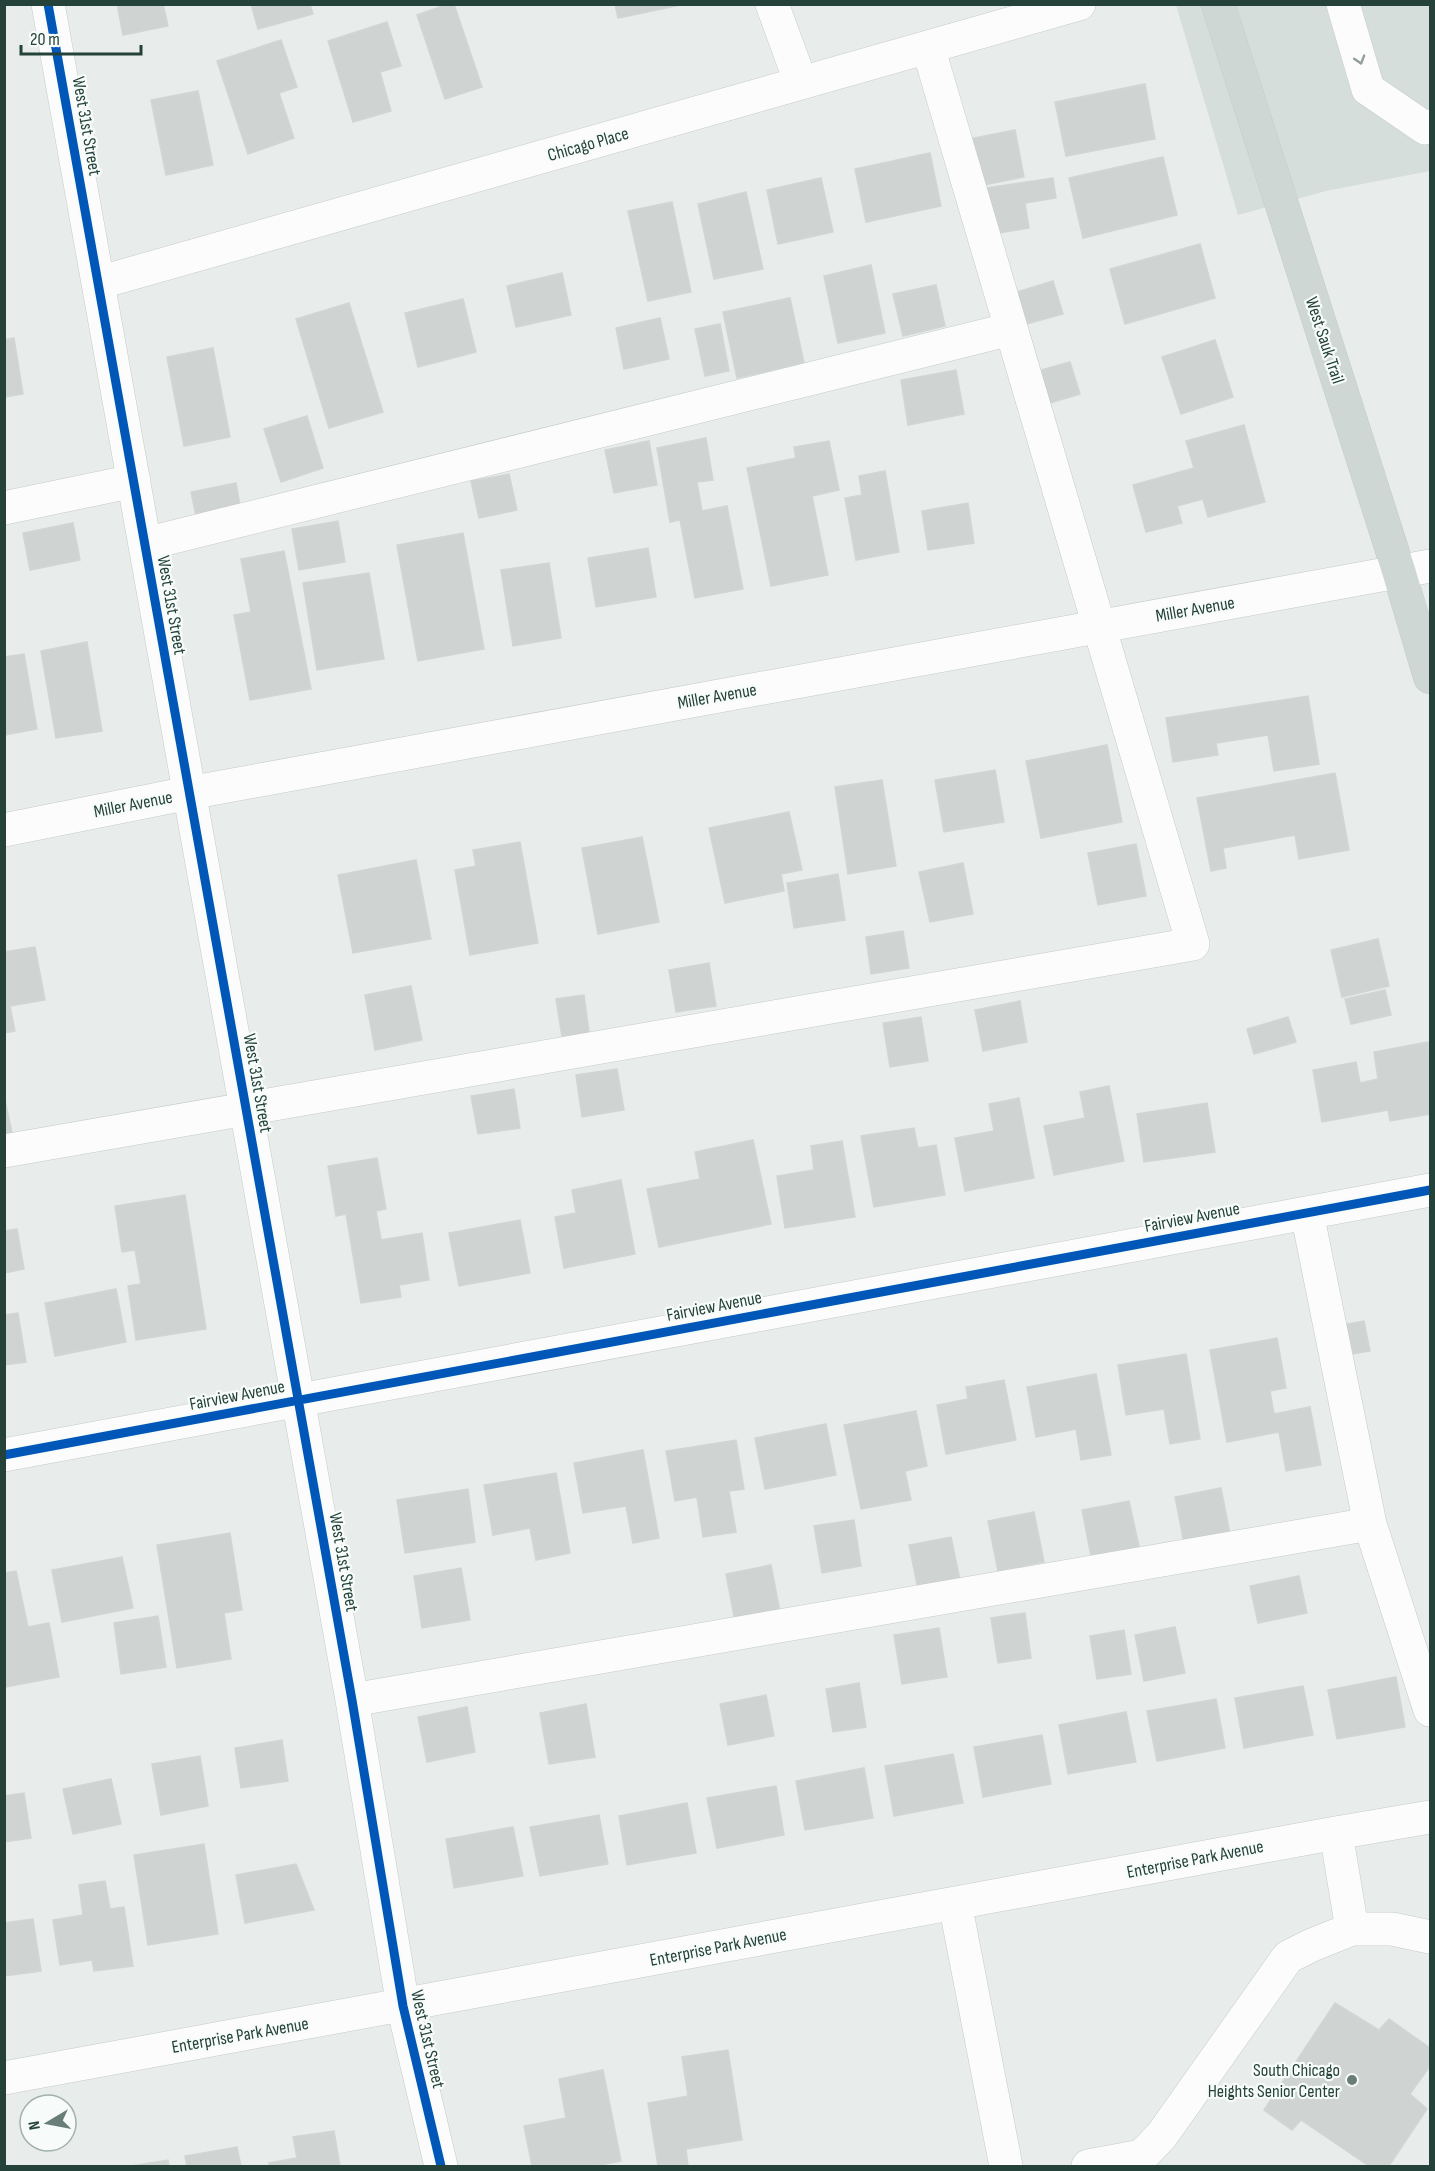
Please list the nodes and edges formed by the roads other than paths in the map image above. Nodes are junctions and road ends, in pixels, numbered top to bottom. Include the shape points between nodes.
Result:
1 (48, 4) edge
2 (772, 4) edge
3 (1078, 4) edge
4 (1218, 4) edge
5 (1343, 4) edge
6 (928, 47) junction
7 (801, 83) junction
8 (1431, 126) edge
9 (98, 283) junction
10 (1011, 329) junction
11 (134, 481) junction
12 (4, 508) edge
13 (145, 544) junction
14 (1415, 569) edge
15 (1099, 626) junction
16 (1431, 677) edge
17 (189, 793) junction
18 (4, 830) edge
19 (246, 1109) junction
20 (4, 1151) edge
21 (1431, 1190) edge
22 (1307, 1213) junction
23 (298, 1400) junction
24 (4, 1455) edge
25 (1370, 1524) junction
26 (352, 1700) junction
27 (1431, 1710) edge
28 (1431, 1817) edge
29 (1336, 1833) junction
30 (955, 1903) junction
31 (1352, 1929) junction
32 (1431, 1937) edge
33 (402, 2006) junction
34 (4, 2078) edge
35 (441, 2166) edge
36 (1006, 2166) edge
37 (1088, 2166) edge

1 - 9 street, West 31st Street
2 - 7 street
3 - 6 street, Chicago Place
4 - 14 main road, West Sauk Trail
5 -> 8 street via 1368,89 1425,128
6 - 7 street, Chicago Place
6 - 10 street
7 - 9 street, Chicago Place
9 - 11 street, West 31st Street
10 - 13 street
10 - 15 street
11 - 12 street
11 - 13 street, West 31st Street
13 - 17 street, West 31st Street
14 - 15 street, Miller Avenue
14 - 16 main road, West Sauk Trail
15 - 17 street, Miller Avenue
15 - 19 street via 1193,944
17 - 18 street, Miller Avenue
17 - 19 street, West 31st Street
19 - 20 street
19 - 23 street, West 31st Street
21 - 22 street, Fairview Avenue
22 - 23 street, Fairview Avenue
22 - 25 street
23 - 24 street, Fairview Avenue
23 - 26 street, West 31st Street
25 - 26 street
25 - 27 street
26 - 33 street, West 31st Street
28 - 29 street, Enterprise Park Avenue
29 - 30 street, Enterprise Park Avenue
29 - 31 street
30 - 33 street, Enterprise Park Avenue
30 - 36 street
31 - 32 street via 1392,1929
31 - 37 street via 1288,1958 1162,2135 1142,2156
33 - 34 street, Enterprise Park Avenue
33 - 35 street, West 31st Street

